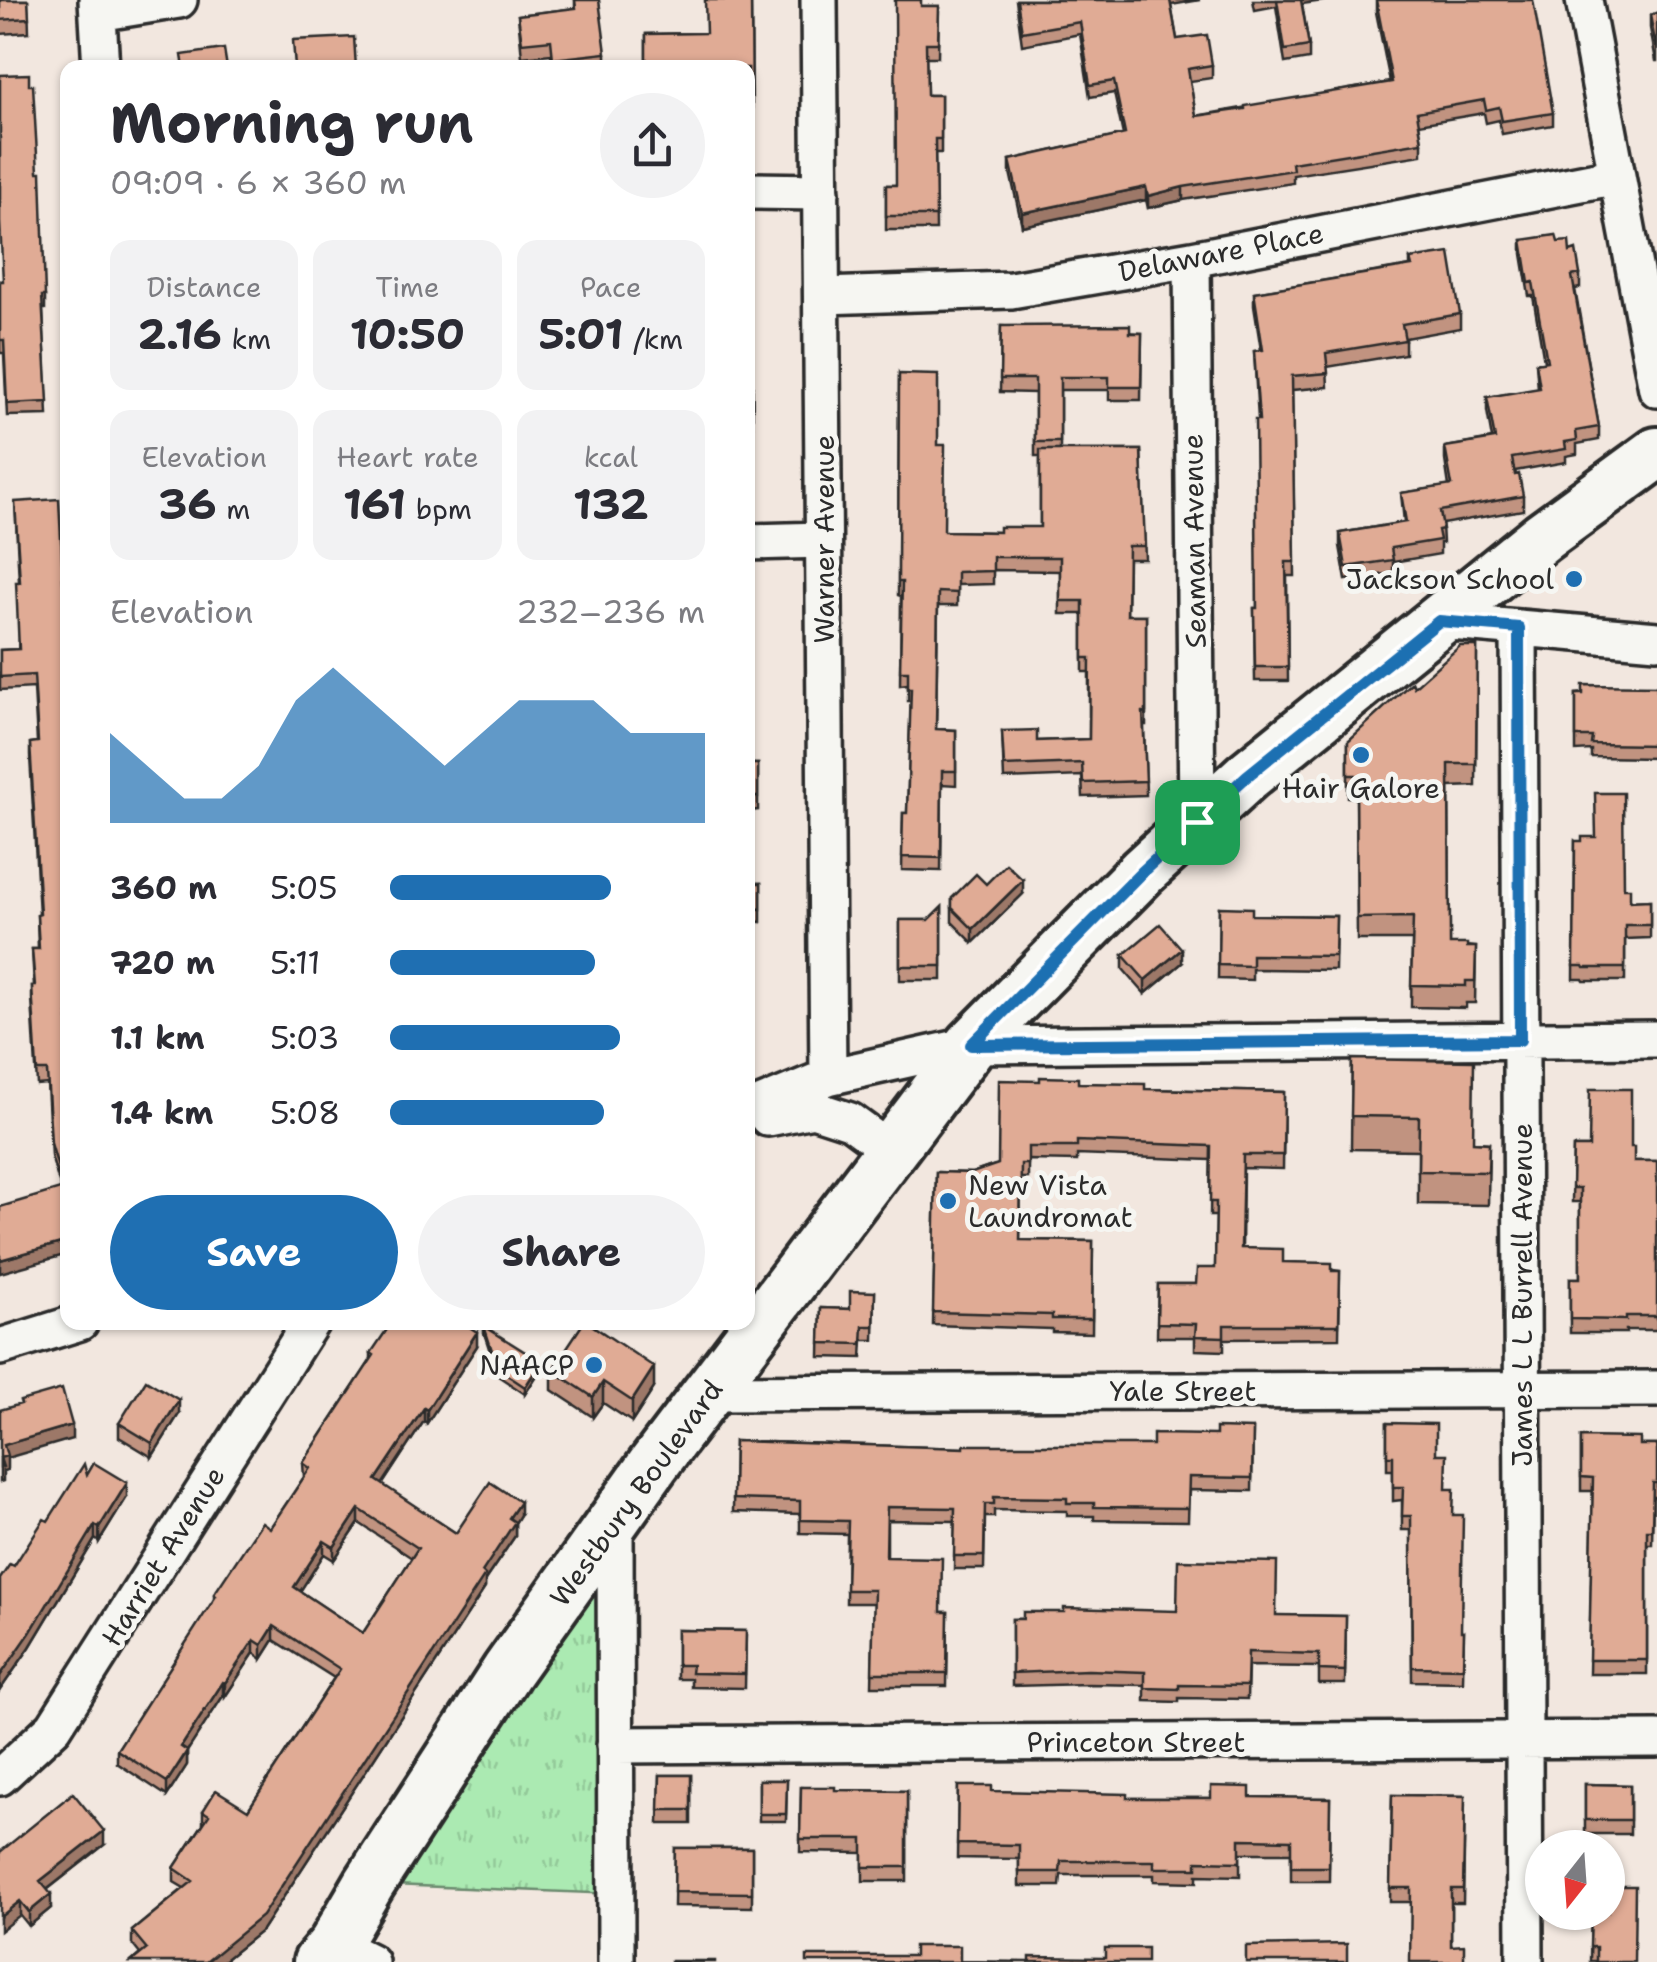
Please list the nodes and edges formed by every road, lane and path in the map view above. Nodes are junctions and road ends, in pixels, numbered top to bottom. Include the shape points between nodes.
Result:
1 (179, 0) edge
2 (820, 0) edge
3 (1584, 0) edge
4 (98, 6) edge
5 (101, 60) edge
6 (1617, 176) junction
7 (755, 191) edge
8 (822, 192) junction
9 (1192, 258) junction
10 (822, 296) junction
11 (1657, 389) edge
12 (1657, 454) edge
13 (824, 540) junction
14 (755, 542) edge
15 (1439, 621) junction
16 (1519, 628) junction
17 (1657, 640) edge
18 (1197, 822) junction
19 (1657, 1039) edge
20 (1520, 1040) junction
21 (971, 1045) junction
22 (828, 1077) junction
23 (755, 1107) edge
24 (755, 1121) edge
25 (892, 1151) junction
26 (60, 1328) edge
27 (306, 1330) edge
28 (0, 1348) edge
29 (1657, 1389) edge
30 (1522, 1390) junction
31 (710, 1393) junction
32 (615, 1519) junction
33 (1657, 1739) edge
34 (1524, 1740) junction
35 (615, 1745) junction
36 (0, 1777) edge
37 (341, 1956) edge
38 (616, 1962) edge
39 (1526, 1962) edge

1 - 4 street
2 - 8 street, Warner Avenue
3 - 6 street
4 - 5 street
6 - 9 street, Delaware Place
6 - 11 street
7 - 8 street
8 - 10 street, Warner Avenue
9 - 10 street, Delaware Place via 1010,290
9 - 18 street, Seaman Avenue
10 - 13 street, Warner Avenue
12 - 15 street, Westbury Boulevard
13 - 14 street
13 - 22 street, Warner Avenue
15 - 16 street
15 - 18 street, Westbury Boulevard
16 - 17 street
16 - 20 street, James L L Burrell Avenue
18 - 21 street, Westbury Boulevard
19 - 20 street
20 - 21 street
20 - 30 street, James L L Burrell Avenue
21 - 22 street
21 - 25 street, Westbury Boulevard
22 - 23 street
24 - 25 street via 813,1110 850,1121
25 - 31 street, Westbury Boulevard
26 - 28 street
27 - 36 street, Harriet Avenue via 54,1727
29 - 30 street, Yale Street
30 - 31 street, Yale Street
30 - 34 street, James L L Burrell Avenue
31 - 32 street, Westbury Boulevard
32 - 35 street
32 - 37 street, Westbury Boulevard via 369,1884
33 - 34 street, Princeton Street
34 - 35 street, Princeton Street
34 - 39 street, James L L Burrell Avenue
35 - 38 street

